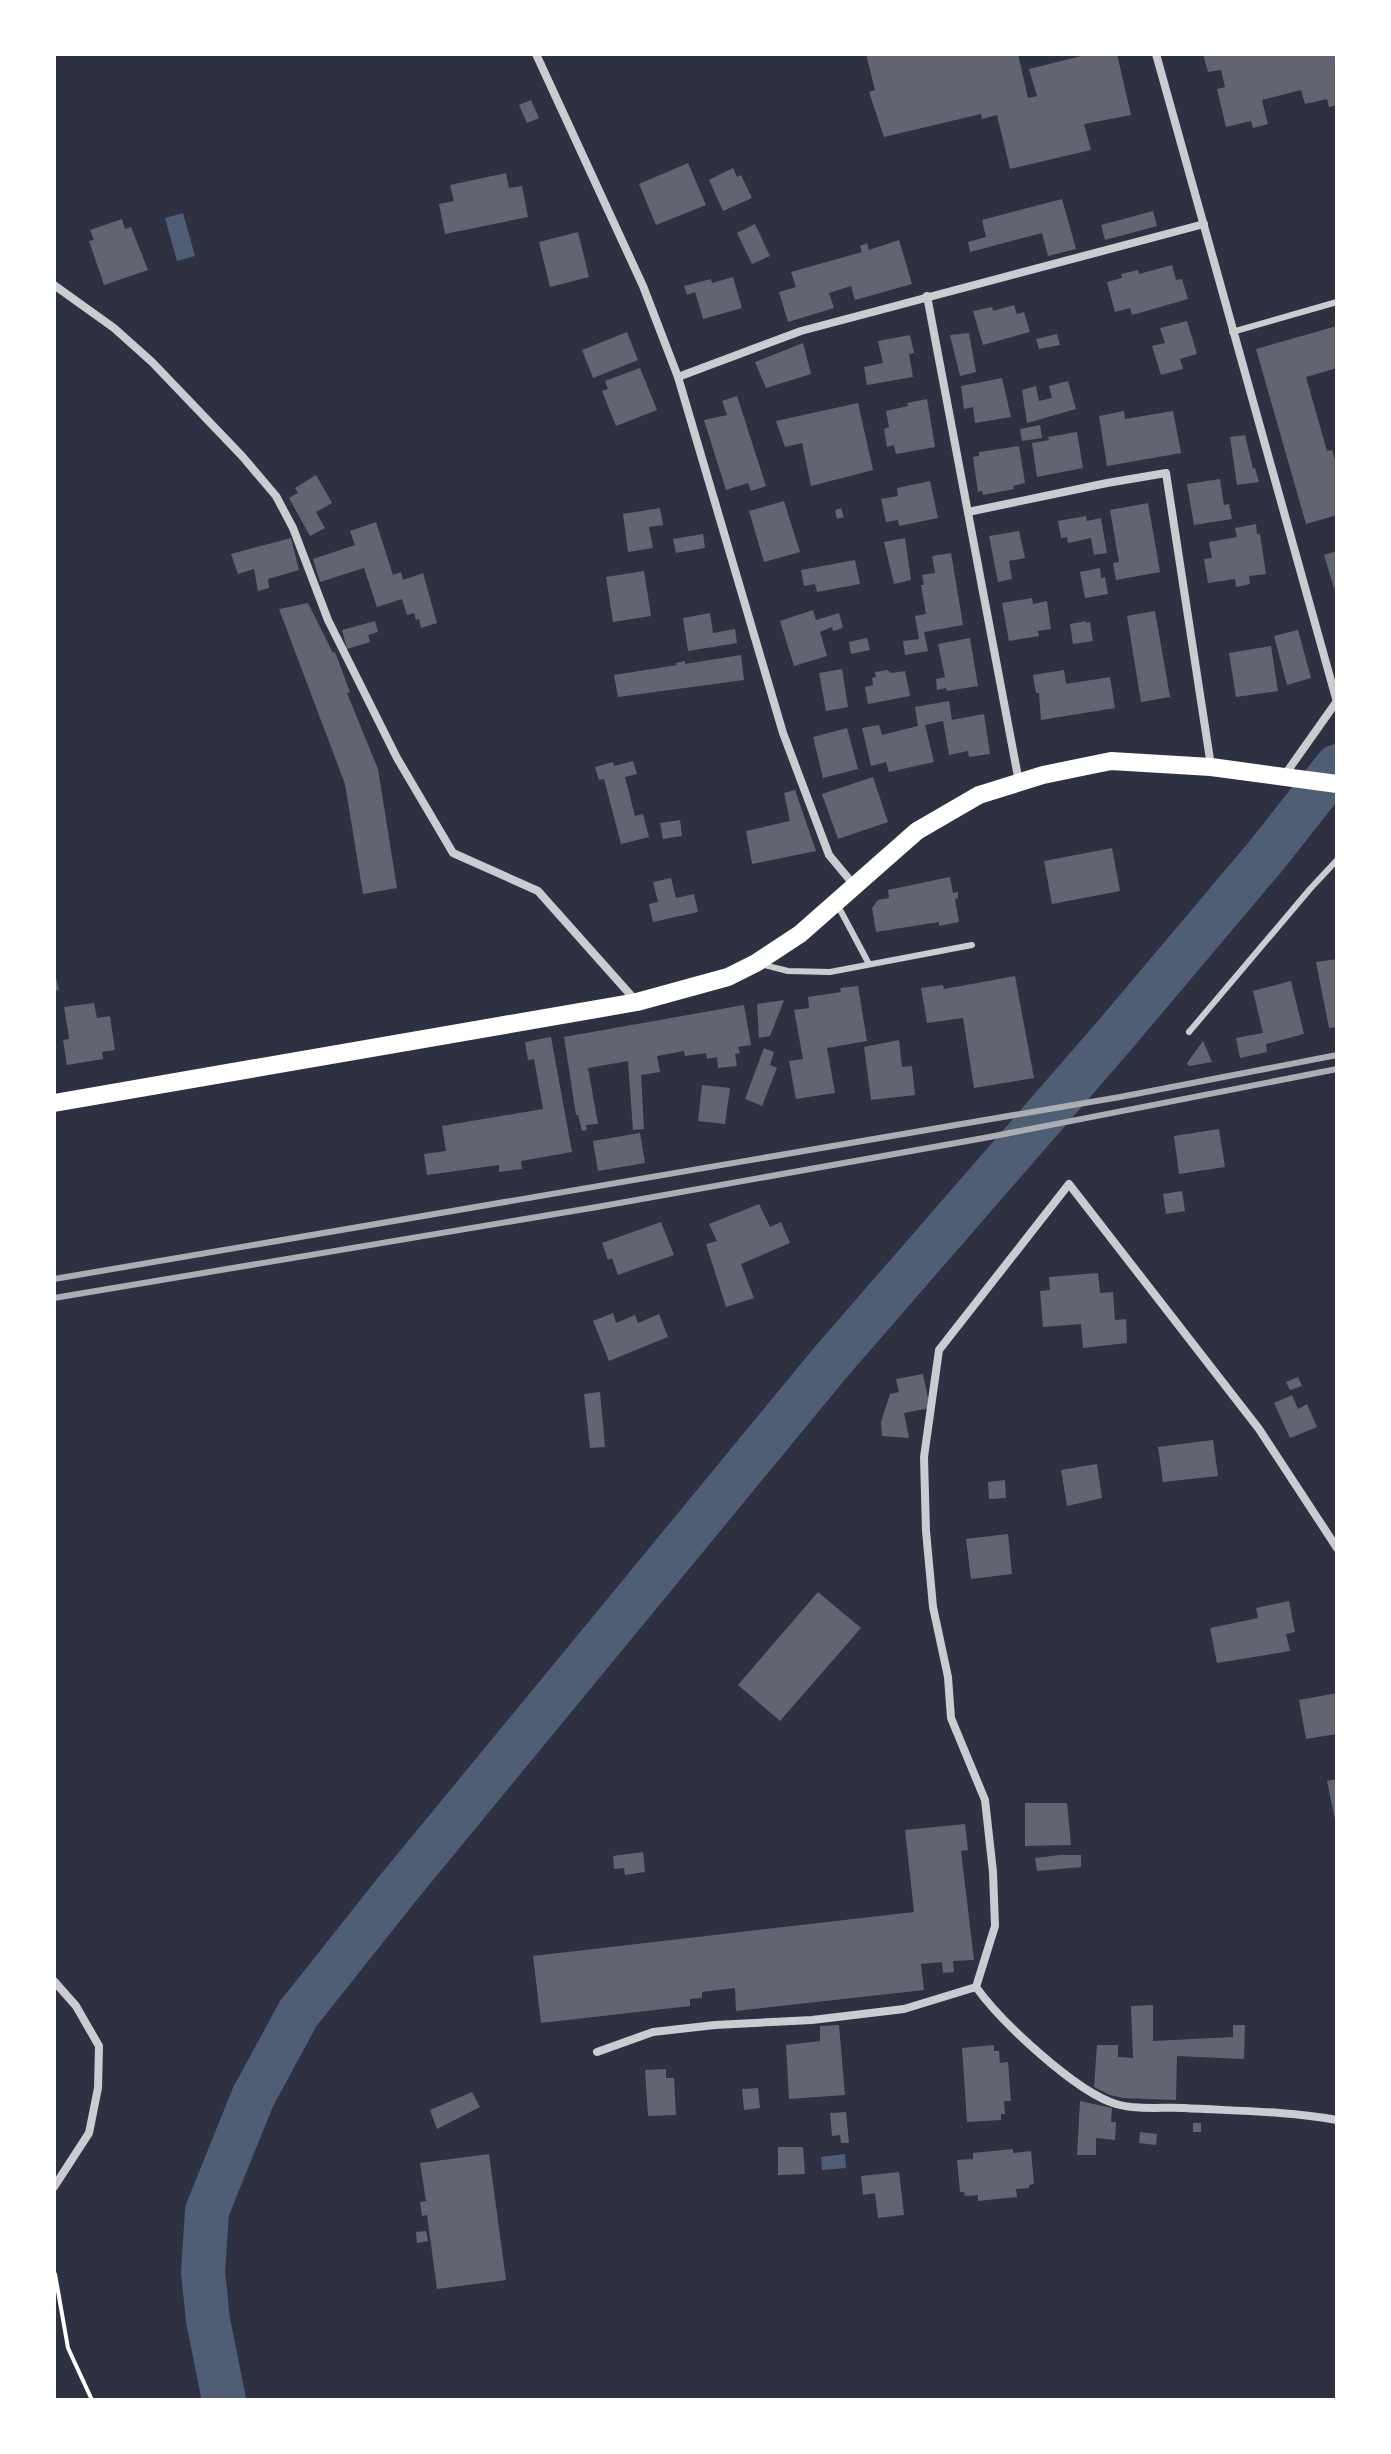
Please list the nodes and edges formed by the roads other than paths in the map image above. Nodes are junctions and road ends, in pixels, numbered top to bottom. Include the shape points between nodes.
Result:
1 (536, 54) edge
2 (1156, 54) edge
3 (1204, 224) junction
4 (54, 285) edge
5 (927, 296) junction
6 (1337, 302) edge
7 (1232, 332) junction
8 (678, 377) junction
9 (968, 512) junction
10 (1337, 702) edge
11 (1211, 767) junction
12 (1291, 777) junction
13 (1019, 783) junction
14 (1337, 784) edge
15 (1337, 860) edge
16 (854, 885) junction
17 (836, 902) junction
18 (972, 945) dead end
19 (756, 963) junction
20 (869, 964) junction
21 (637, 1002) junction
22 (1189, 1032) dead end
23 (54, 1103) edge
24 (1337, 1548) edge
25 (54, 1981) edge
26 (976, 1987) junction
27 (597, 2052) dead end
28 (1337, 2120) edge
29 (54, 2187) edge

1 - 8 street via 637,273
2 - 3 street
3 - 5 street
3 - 7 street
4 - 21 street via 152,362 276,496 335,634 397,758 453,853 538,891
5 - 8 street via 801,331
5 - 9 street
6 - 7 lane
7 - 10 street
8 - 16 street via 783,733 829,855
9 - 11 street via 1166,473
9 - 13 street
10 - 12 street
11 - 12 main road
11 - 13 main road via 1111,761
12 - 14 main road
13 - 16 main road via 979,795 917,831
15 - 22 lane
16 - 17 main road
17 - 19 main road
17 - 20 lane
18 - 20 lane
19 - 20 lane via 788,971 830,972
19 - 21 main road via 728,977
21 - 23 main road
24 - 26 street via 1259,1429 1069,1184 939,1350 924,1457 933,1607 951,1718 985,1800 993,1872 995,1926
25 - 29 street via 99,2046 89,2133
26 - 27 street via 904,2009 653,2032
26 - 28 street via 992,2009 1100,2098 1127,2106 1297,2113

